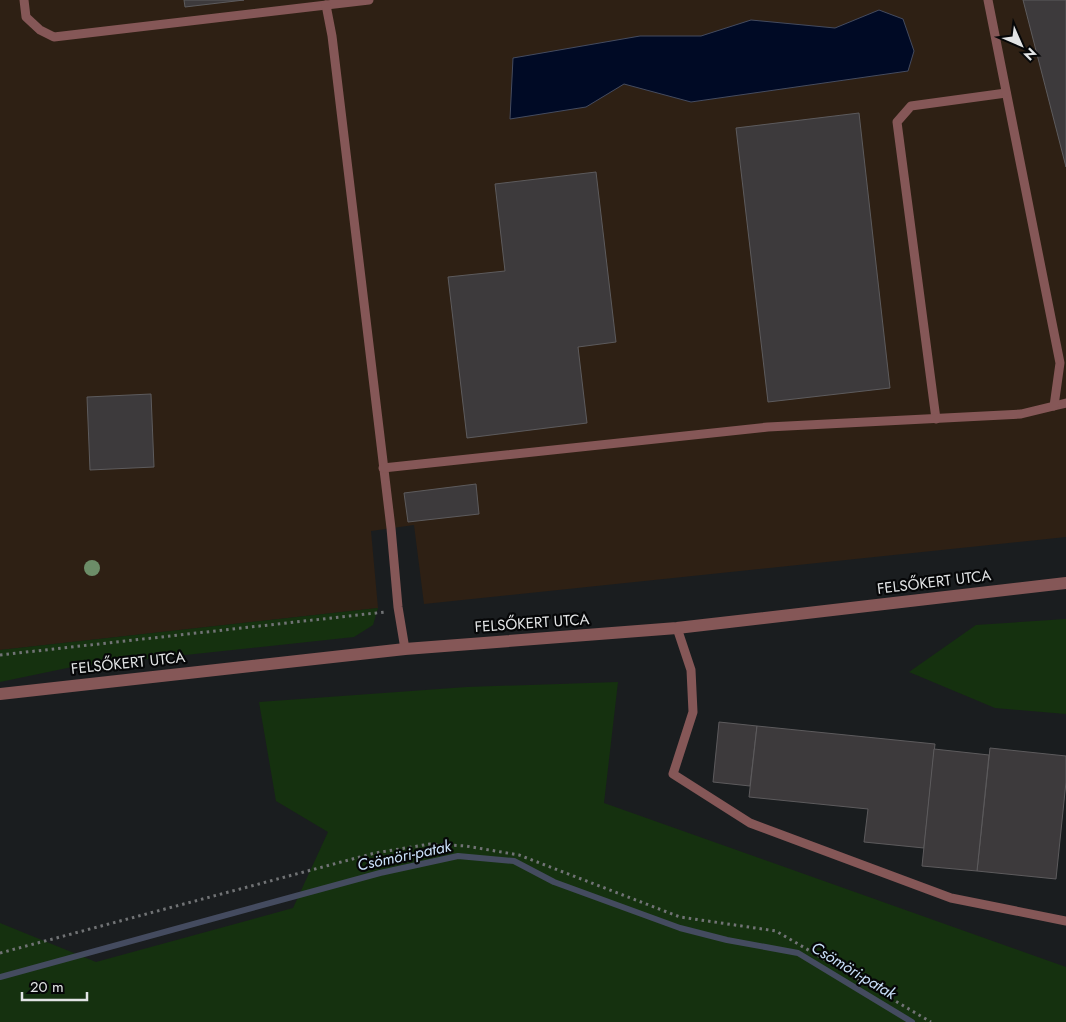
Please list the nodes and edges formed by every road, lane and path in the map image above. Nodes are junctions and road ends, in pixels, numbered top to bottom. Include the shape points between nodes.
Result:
1 (24, 0) edge
2 (369, 0) edge
3 (988, 0) edge
4 (326, 4) junction
5 (1006, 94) junction
6 (1066, 403) edge
7 (1054, 406) junction
8 (936, 419) junction
9 (383, 468) junction
10 (1066, 583) edge
11 (399, 611) junction
12 (677, 628) junction
13 (405, 648) junction
14 (0, 654) edge
15 (0, 694) edge
16 (1066, 921) edge
17 (0, 953) edge
18 (931, 1022) edge

1 - 4 lane via 26,17 54,37
2 - 4 lane
3 - 5 lane
4 - 9 lane
5 - 7 lane via 1060,363
5 - 8 lane via 911,106 897,122
6 - 7 lane
7 - 8 lane via 1021,414
8 - 9 lane via 768,427
9 - 11 lane
10 - 12 street, FELSŐKERT UTCA
11 - 13 lane
11 - 14 path
12 - 13 street, FELSŐKERT UTCA
12 - 16 lane via 691,670 693,712 673,774 750,824 952,898
13 - 15 street, FELSŐKERT UTCA
17 - 18 path via 375,853 430,844 466,846 519,855 680,917 776,931

